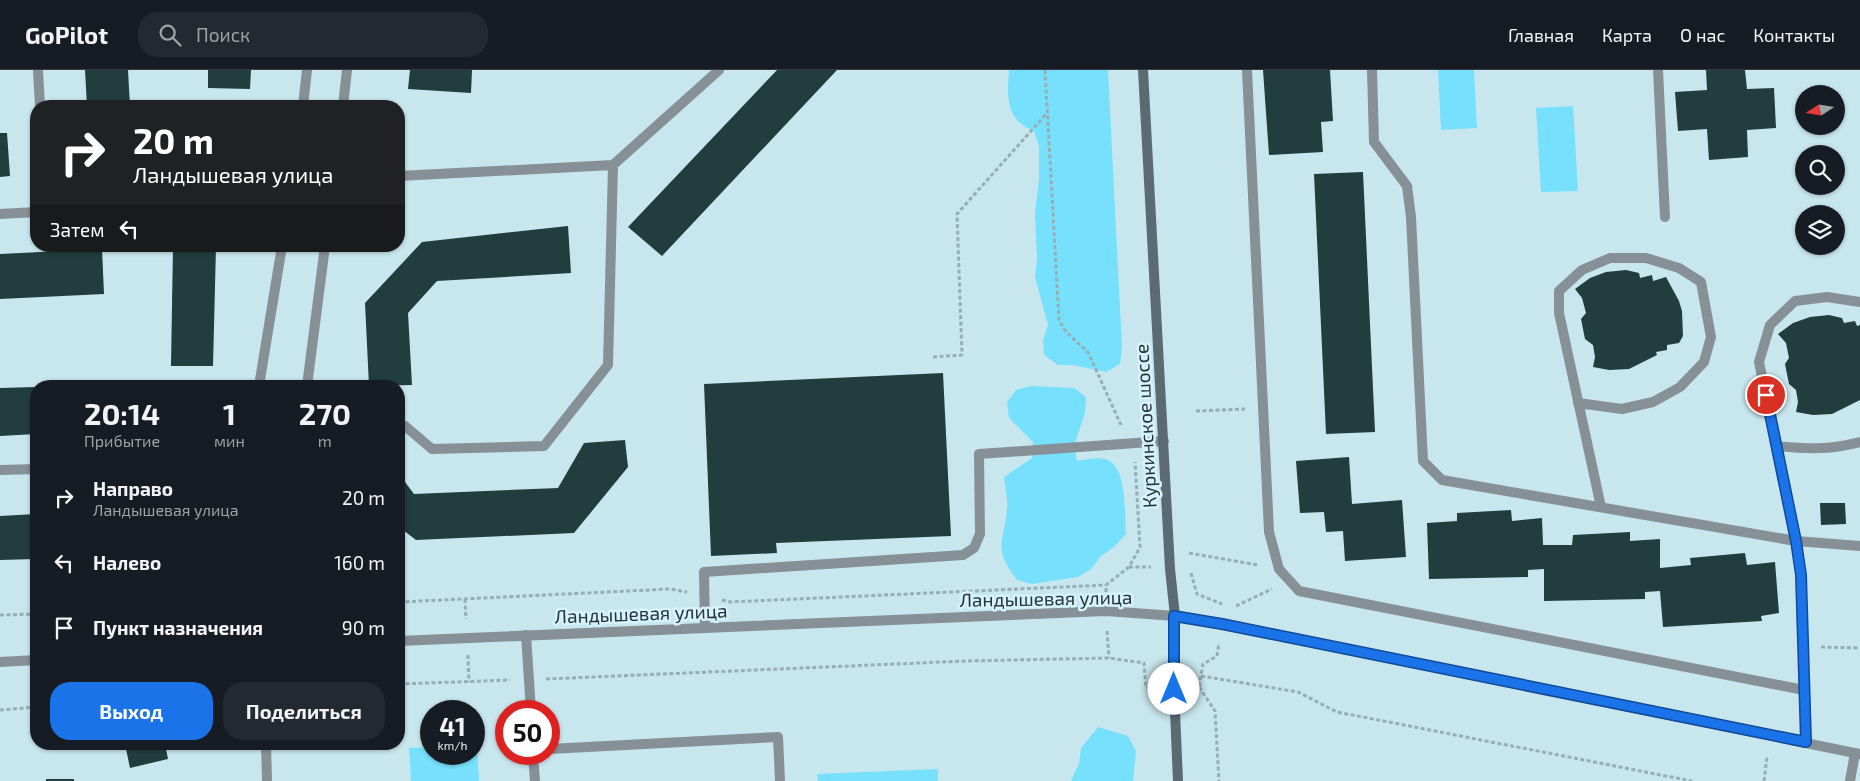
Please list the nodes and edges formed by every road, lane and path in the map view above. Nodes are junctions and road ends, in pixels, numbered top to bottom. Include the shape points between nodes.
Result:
1 (38, 70) edge
2 (307, 70) edge
3 (347, 70) edge
4 (719, 70) edge
5 (1045, 70) edge
6 (1143, 70) edge
7 (1247, 70) edge
8 (1372, 70) edge
9 (1658, 70) edge
10 (40, 100) edge
11 (304, 100) edge
12 (344, 100) edge
13 (1047, 113) junction
14 (613, 165) junction
15 (405, 176) edge
16 (30, 212) edge
17 (0, 214) edge
18 (1666, 217) dead end
19 (281, 252) edge
20 (324, 252) edge
21 (1860, 302) edge
22 (933, 357) dead end
23 (260, 380) edge
24 (308, 380) edge
25 (1578, 403) junction
26 (1232, 409) dead end
27 (1196, 411) dead end
28 (405, 426) edge
29 (1164, 442) junction
30 (1860, 442) edge
31 (1134, 444) junction
32 (1776, 446) junction
33 (30, 469) edge
34 (0, 470) edge
35 (1601, 507) junction
36 (1796, 541) junction
37 (1860, 546) edge
38 (1189, 553) dead end
39 (1129, 567) junction
40 (1170, 569) junction
41 (1279, 569) junction
42 (1290, 581) junction
43 (1106, 585) junction
44 (704, 596) junction
45 (465, 599) junction
46 (405, 602) edge
47 (1236, 606) dead end
48 (1106, 611) junction
49 (30, 614) edge
50 (0, 615) edge
51 (1174, 616) junction
52 (466, 620) dead end
53 (1222, 624) junction
54 (705, 628) junction
55 (526, 635) junction
56 (405, 641) edge
57 (1803, 647) junction
58 (1860, 648) edge
59 (468, 652) dead end
60 (1109, 658) junction
61 (30, 660) edge
62 (0, 662) edge
63 (1201, 676) junction
64 (529, 680) junction
65 (469, 682) junction
66 (405, 684) edge
67 (1199, 687) junction
68 (1174, 689) junction
69 (1804, 690) junction
70 (530, 700) edge
71 (30, 708) edge
72 (0, 710) edge
73 (1806, 742) junction
74 (560, 749) edge
75 (266, 750) edge
76 (1857, 754) edge
77 (1767, 757) dead end
78 (533, 765) edge
79 (267, 781) edge
80 (534, 781) edge
81 (780, 781) edge
82 (1178, 781) edge
83 (1220, 781) edge
84 (1692, 781) edge
85 (1764, 781) edge
86 (1850, 781) edge

1 - 10 street
2 - 11 street
3 - 12 street
4 - 14 street
5 - 13 path
6 - 29 main road, Куркинское шоссе
7 - 41 street via 1269,532
8 - 35 street via 1374,142 1407,186 1423,461 1442,480
9 - 18 street
13 - 22 path via 957,214 962,355
13 - 31 path via 1059,320 1066,332 1088,352 1124,433
14 - 15 street
14 - 28 street via 608,365 544,446 432,449
16 - 17 street
19 - 23 street
20 - 24 street
21 - 32 street via 1827,298 1794,302 1770,325 1759,362
25 - 25 street via 1559,313 1559,291 1582,270 1610,258 1646,258 1679,268 1701,282 1711,337 1704,362 1680,387 1653,402 1622,409
25 - 35 street
26 - 27 path
29 - 31 street
29 - 40 main road, Куркинское шоссе
30 - 32 street via 1835,448
31 - 39 path via 1140,547
31 - 44 street via 979,454 980,534 974,548 963,555 704,572
32 - 36 street
33 - 34 street
35 - 36 street
36 - 37 street
36 - 57 street via 1801,575
38 - 41 path
39 - 40 path
39 - 43 path
40 - 51 main road, Куркинское шоссе
40 - 53 path via 1190,569 1198,594 1222,603
41 - 42 street
42 - 47 path
42 - 69 street via 1299,591
43 - 44 path via 730,602
43 - 48 path
44 - 45 path via 670,588
44 - 54 street
45 - 46 path
45 - 52 path
48 - 51 street, Ландышевая улица
48 - 54 street, Ландышевая улица
48 - 60 path
49 - 50 path
51 - 53 street, Ландышевая улица
51 - 68 main road, Куркинское шоссе
53 - 63 path via 1217,656 1203,664
53 - 73 street, Ландышевая улица
54 - 55 street, Ландышевая улица
55 - 56 street, Ландышевая улица
55 - 64 street
57 - 58 path
57 - 69 street
59 - 65 path
60 - 64 path
60 - 68 path via 1144,663 1146,688
61 - 62 street
63 - 67 path
63 - 84 path via 1298,692 1337,712
64 - 65 path
64 - 70 street
65 - 66 path
67 - 68 path
67 - 83 path via 1215,711
68 - 82 main road, Куркинское шоссе
69 - 73 street
71 - 72 path
73 - 76 street, Ландышевая улица
74 - 81 street via 778,737
75 - 79 street
76 - 86 street
77 - 85 path
78 - 80 street

